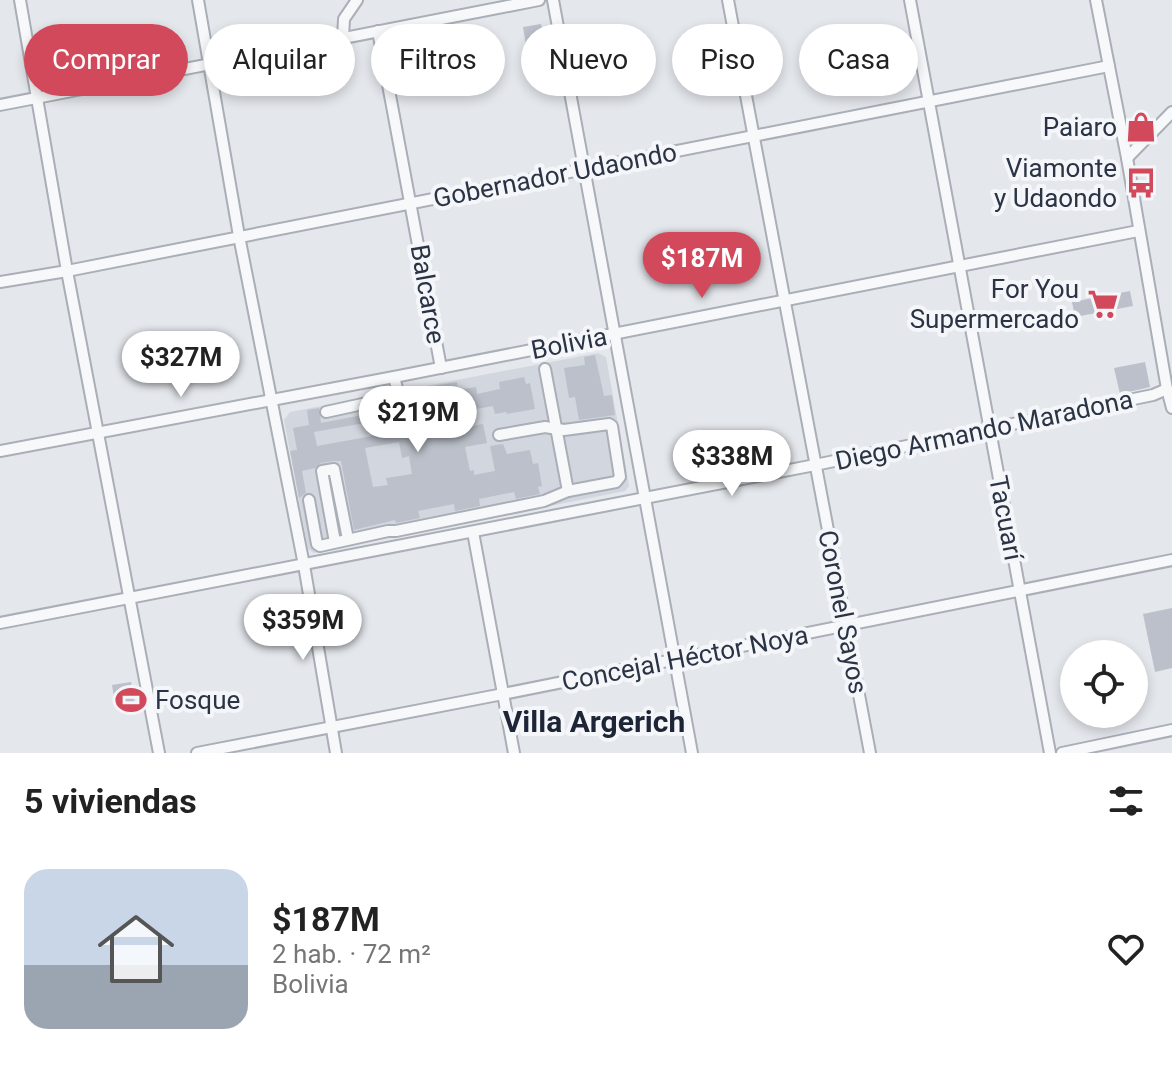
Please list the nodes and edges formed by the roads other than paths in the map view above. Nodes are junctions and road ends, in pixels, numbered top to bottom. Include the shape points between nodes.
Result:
1 (20, 0) edge
2 (198, 0) edge
3 (357, 0) edge
4 (539, 0) edge
5 (553, 0) edge
6 (728, 0) edge
7 (910, 0) edge
8 (1096, 0) edge
9 (344, 24) edge
10 (414, 24) edge
11 (204, 35) edge
12 (204, 65) edge
13 (1109, 66) junction
14 (215, 96) edge
15 (391, 96) edge
16 (36, 98) junction
17 (930, 102) junction
18 (0, 105) edge
19 (1172, 112) edge
20 (753, 137) junction
21 (1127, 158) junction
22 (584, 169) junction
23 (412, 203) junction
24 (1138, 231) junction
25 (239, 236) junction
26 (959, 267) junction
27 (67, 271) junction
28 (0, 282) edge
29 (785, 301) junction
30 (614, 334) junction
31 (441, 368) junction
32 (545, 369) dead end
33 (394, 377) junction
34 (1169, 386) edge
35 (272, 400) junction
36 (1172, 408) edge
37 (326, 412) dead end
38 (555, 428) junction
39 (989, 429) junction
40 (97, 432) junction
41 (499, 435) dead end
42 (635, 450) junction
43 (0, 451) edge
44 (617, 453) junction
45 (815, 465) junction
46 (568, 491) junction
47 (644, 498) junction
48 (551, 499) junction
49 (309, 500) dead end
50 (342, 507) junction
51 (329, 510) junction
52 (312, 513) junction
53 (554, 514) junction
54 (295, 517) junction
55 (393, 530) junction
56 (473, 532) junction
57 (348, 539) junction
58 (335, 542) junction
59 (396, 546) junction
60 (1172, 560) edge
61 (304, 565) junction
62 (1020, 591) junction
63 (130, 598) junction
64 (0, 623) edge
65 (846, 626) junction
66 (675, 660) junction
67 (503, 694) junction
68 (331, 728) junction
69 (1172, 730) edge
70 (159, 753) edge
71 (197, 753) edge
72 (336, 753) edge
73 (514, 753) edge
74 (692, 753) edge
75 (870, 753) edge
76 (1050, 753) edge
77 (1062, 753) edge

1 - 16 street
2 - 11 street
3 - 9 street
4 - 10 street
5 - 22 street
6 - 20 street, Coronel Sayos
7 - 17 street, Tacuarí
8 - 13 street
12 - 16 street
13 - 17 street, Gobernador Udaondo
13 - 21 street
14 - 25 street
15 - 23 street, Balcarce
16 - 18 street
16 - 27 street
17 - 20 street, Gobernador Udaondo
17 - 26 street, Tacuarí
19 - 21 street
20 - 22 street, Gobernador Udaondo
20 - 29 street, Coronel Sayos
21 - 24 street
22 - 23 street, Gobernador Udaondo
22 - 30 street
23 - 25 street, Gobernador Udaondo
23 - 31 street, Balcarce
24 - 26 street, Bolivia
24 - 34 street
25 - 27 street, Gobernador Udaondo
25 - 35 street
26 - 29 street, Bolivia
26 - 39 street, Tacuarí
27 - 28 street, Gobernador Udaondo
27 - 40 street
29 - 30 street, Bolivia
29 - 45 street, Coronel Sayos
30 - 31 street, Bolivia
30 - 42 street
31 - 33 street, Bolivia
32 - 38 street
33 - 35 street, Bolivia
33 - 37 street via 399,396
34 - 36 street
34 - 39 street, Diego Armando Maradona via 1153,395
35 - 40 street, Bolivia
35 - 54 street
38 - 41 street
38 - 44 street via 609,424
38 - 46 street
39 - 45 street, Diego Armando Maradona
39 - 62 street, Tacuarí
40 - 43 street, Bolivia
40 - 63 street
42 - 44 street
42 - 47 street
44 - 46 street via 618,480
45 - 47 street, Diego Armando Maradona
45 - 65 street, Coronel Sayos
46 - 48 street
47 - 53 street, Diego Armando Maradona
47 - 66 street
48 - 53 street
48 - 55 street
49 - 52 street
50 - 51 street
50 - 51 street via 334,469 322,471
50 - 57 street
51 - 52 street
51 - 58 street
52 - 54 street
52 - 58 street via 317,544
53 - 56 street, Diego Armando Maradona
54 - 61 street
55 - 57 street
55 - 59 street
56 - 59 street, Diego Armando Maradona
56 - 67 street
57 - 58 street
59 - 61 street, Diego Armando Maradona
60 - 62 street, Concejal Héctor Noya
61 - 63 street, Diego Armando Maradona
61 - 68 street
62 - 65 street, Concejal Héctor Noya
62 - 76 street, Tacuarí
63 - 64 street, Diego Armando Maradona
63 - 70 street
65 - 66 street, Concejal Héctor Noya
65 - 75 street, Coronel Sayos
66 - 67 street, Concejal Héctor Noya
66 - 74 street
67 - 68 street, Concejal Héctor Noya
67 - 73 street
68 - 71 street, Concejal Héctor Noya
68 - 72 street
69 - 77 street

